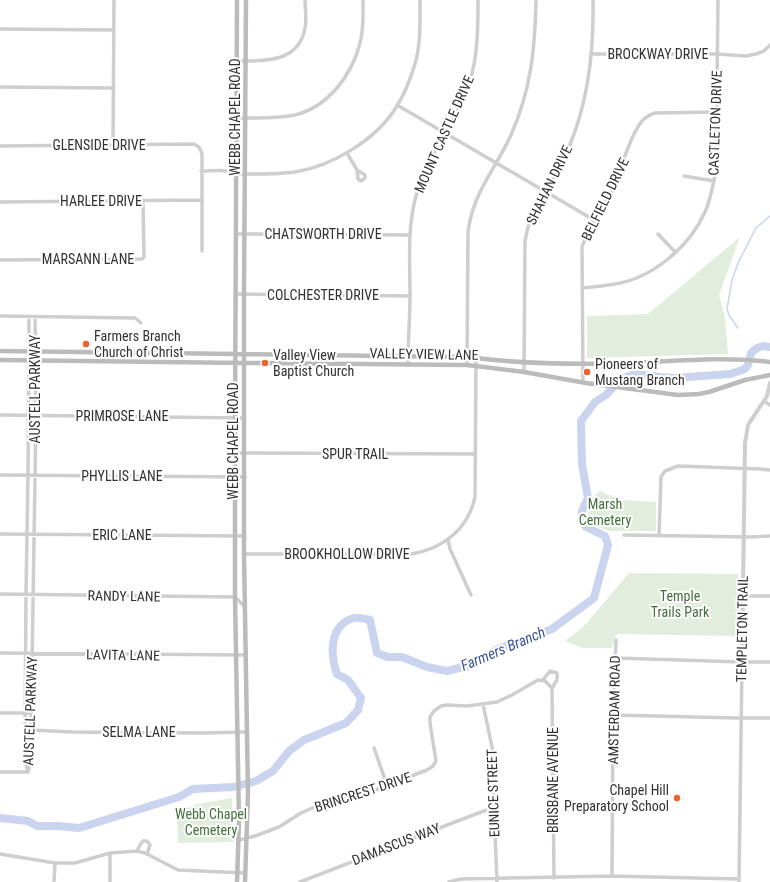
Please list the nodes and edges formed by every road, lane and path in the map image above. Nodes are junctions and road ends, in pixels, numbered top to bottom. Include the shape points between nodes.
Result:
1 (114, 0) edge
2 (237, 0) edge
3 (246, 0) edge
4 (305, 0) edge
5 (363, 0) edge
6 (420, 0) edge
7 (478, 0) edge
8 (536, 0) edge
9 (593, 0) edge
10 (718, 0) edge
11 (0, 29) edge
12 (114, 30) junction
13 (237, 36) junction
14 (246, 36) junction
15 (770, 45) edge
16 (592, 54) junction
17 (717, 54) junction
18 (237, 61) junction
19 (246, 61) junction
20 (0, 87) edge
21 (114, 88) junction
22 (397, 106) junction
23 (716, 112) junction
24 (237, 118) junction
25 (245, 118) junction
26 (446, 133) junction
27 (113, 144) junction
28 (0, 146) edge
29 (347, 154) junction
30 (496, 162) junction
31 (358, 170) dead end
32 (201, 171) junction
33 (237, 174) junction
34 (246, 174) junction
35 (684, 176) dead end
36 (714, 181) junction
37 (546, 192) junction
38 (201, 200) junction
39 (143, 201) junction
40 (0, 202) edge
41 (594, 220) junction
42 (236, 234) junction
43 (245, 234) junction
44 (658, 234) dead end
45 (409, 235) junction
46 (202, 251) dead end
47 (675, 252) junction
48 (0, 260) edge
49 (582, 288) junction
50 (236, 294) junction
51 (244, 294) junction
52 (410, 296) junction
53 (0, 316) edge
54 (29, 317) junction
55 (35, 317) junction
56 (140, 323) dead end
57 (0, 351) edge
58 (32, 351) junction
59 (164, 354) junction
60 (236, 354) junction
61 (245, 354) junction
62 (408, 356) junction
63 (467, 357) junction
64 (476, 358) junction
65 (0, 360) edge
66 (29, 360) junction
67 (36, 360) junction
68 (164, 362) junction
69 (770, 362) edge
70 (235, 363) junction
71 (524, 363) junction
72 (244, 364) junction
73 (582, 364) junction
74 (408, 365) junction
75 (467, 365) junction
76 (477, 366) junction
77 (524, 372) junction
78 (770, 375) edge
79 (583, 382) junction
80 (770, 383) edge
81 (764, 401) junction
82 (770, 405) edge
83 (0, 415) edge
84 (29, 415) junction
85 (36, 415) junction
86 (235, 417) junction
87 (244, 418) junction
88 (235, 453) junction
89 (244, 453) junction
90 (475, 454) junction
91 (744, 469) junction
92 (770, 470) edge
93 (0, 475) edge
94 (28, 475) junction
95 (35, 475) junction
96 (235, 476) junction
97 (244, 477) junction
98 (0, 534) edge
99 (27, 535) junction
100 (34, 535) junction
101 (624, 535) dead end
102 (236, 536) junction
103 (244, 536) junction
104 (659, 536) junction
105 (743, 536) junction
106 (770, 536) edge
107 (448, 540) junction
108 (244, 554) junction
109 (0, 594) edge
110 (26, 594) junction
111 (33, 594) junction
112 (471, 595) dead end
113 (743, 596) junction
114 (770, 596) edge
115 (235, 597) junction
116 (244, 606) junction
117 (616, 640) dead end
118 (0, 653) edge
119 (25, 653) junction
120 (32, 654) junction
121 (245, 655) junction
122 (237, 656) junction
123 (614, 658) junction
124 (742, 662) junction
125 (770, 662) edge
126 (542, 681) junction
127 (552, 688) junction
128 (483, 704) junction
129 (0, 713) edge
130 (25, 713) junction
131 (31, 713) junction
132 (613, 715) junction
133 (741, 718) junction
134 (770, 718) edge
135 (31, 730) junction
136 (246, 732) junction
137 (238, 733) junction
138 (374, 748) dead end
139 (0, 772) edge
140 (28, 772) junction
141 (387, 785) junction
142 (494, 808) junction
143 (246, 838) junction
144 (238, 840) junction
145 (137, 851) junction
146 (110, 853) junction
147 (0, 854) edge
148 (146, 854) junction
149 (55, 863) junction
150 (238, 873) junction
151 (245, 873) junction
152 (612, 876) junction
153 (554, 878) junction
154 (497, 880) edge
155 (739, 880) edge
156 (54, 882) edge
157 (110, 882) edge
158 (237, 882) edge
159 (245, 882) edge
160 (300, 882) edge
161 (449, 882) edge

1 - 12 street
2 - 13 main road, WEBB CHAPEL ROAD
3 - 14 main road, WEBB CHAPEL ROAD
4 - 19 street via 305,28 298,45 285,57 276,60
5 - 25 street via 361,42 351,67 337,89 304,112 280,117
6 - 22 street via 420,30 415,64
7 - 26 street, MOUNT CASTLE DRIVE via 477,50 473,69
8 - 30 street via 531,70 518,119
9 - 16 street, SHAHAN DRIVE
10 - 17 street, CASTLETON DRIVE
11 - 12 street
12 - 21 street
13 - 14 main road
13 - 18 main road, WEBB CHAPEL ROAD
14 - 19 main road, WEBB CHAPEL ROAD
15 - 17 street, BROCKWAY DRIVE via 764,51 746,56
16 - 17 street, BROCKWAY DRIVE
16 - 37 street, SHAHAN DRIVE via 579,118 569,147
17 - 23 street, CASTLETON DRIVE
18 - 19 street
18 - 24 main road, WEBB CHAPEL ROAD
19 - 25 main road, WEBB CHAPEL ROAD
20 - 21 street
21 - 27 street
22 - 26 street
22 - 29 street via 373,133
23 - 36 street, CASTLETON DRIVE
23 - 41 street, BELFIELD DRIVE via 655,113 642,120 609,196
24 - 25 street
24 - 33 main road, WEBB CHAPEL ROAD
25 - 34 main road, WEBB CHAPEL ROAD
26 - 30 street
26 - 45 street, MOUNT CASTLE DRIVE via 424,172 412,209
27 - 28 street, GLENSIDE DRIVE
27 - 32 street, GLENSIDE DRIVE via 194,144 200,148 202,154
29 - 31 street
29 - 34 street via 305,170 278,174
30 - 37 street
30 - 63 street via 474,204 469,222
32 - 33 street via 229,171
32 - 38 street
33 - 34 street
33 - 42 main road, WEBB CHAPEL ROAD
34 - 43 main road, WEBB CHAPEL ROAD
35 - 36 street
36 - 47 street, CASTLETON DRIVE via 700,221
37 - 41 street
37 - 71 street, SHAHAN DRIVE via 528,227 525,241
38 - 39 street, HARLEE DRIVE
38 - 46 street
39 - 40 street, HARLEE DRIVE
39 - 48 street, MARSANN LANE via 142,259
41 - 49 street, BELFIELD DRIVE via 582,247
42 - 43 street, CHATSWORTH DRIVE
42 - 50 main road, WEBB CHAPEL ROAD
43 - 45 street, CHATSWORTH DRIVE
43 - 51 main road, WEBB CHAPEL ROAD
44 - 47 street
45 - 52 street, MOUNT CASTLE DRIVE
47 - 49 street, CASTLETON DRIVE via 638,277 616,284
49 - 73 street, BELFIELD DRIVE
50 - 51 street, COLCHESTER DRIVE
50 - 60 main road, WEBB CHAPEL ROAD
51 - 52 street, COLCHESTER DRIVE
51 - 61 main road, WEBB CHAPEL ROAD
52 - 62 street, MOUNT CASTLE DRIVE
53 - 54 street
54 - 55 street
54 - 58 street, AUSTELL PARKWAY
55 - 56 street via 135,318
55 - 58 street, AUSTELL PARKWAY
57 - 58 main road, VALLEY VIEW LANE
58 - 59 main road, VALLEY VIEW LANE
58 - 66 street, AUSTELL PARKWAY
58 - 67 street, AUSTELL PARKWAY
59 - 60 main road, VALLEY VIEW LANE
59 - 68 main road
60 - 61 main road, VALLEY VIEW LANE
60 - 70 main road, WEBB CHAPEL ROAD
61 - 62 main road, VALLEY VIEW LANE
61 - 72 main road, WEBB CHAPEL ROAD
62 - 63 main road, VALLEY VIEW LANE
62 - 74 street, MOUNT CASTLE DRIVE
63 - 64 main road, VALLEY VIEW LANE
63 - 75 street
64 - 71 main road, VALLEY VIEW LANE
64 - 76 street, BROOKHOLLOW DRIVE
65 - 66 main road, VALLEY VIEW LANE
66 - 67 main road, VALLEY VIEW LANE
66 - 84 street, AUSTELL PARKWAY
67 - 68 main road, VALLEY VIEW LANE
67 - 85 street, AUSTELL PARKWAY
68 - 70 main road, VALLEY VIEW LANE
69 - 73 main road, VALLEY VIEW LANE via 742,359
70 - 72 main road, VALLEY VIEW LANE
70 - 86 main road, WEBB CHAPEL ROAD
71 - 73 main road, VALLEY VIEW LANE
71 - 77 street, SHAHAN DRIVE
72 - 74 main road, VALLEY VIEW LANE
72 - 87 main road, WEBB CHAPEL ROAD
73 - 79 street, BELFIELD DRIVE
74 - 75 main road, VALLEY VIEW LANE
75 - 76 main road, VALLEY VIEW LANE
76 - 77 main road, VALLEY VIEW LANE
76 - 90 street, BROOKHOLLOW DRIVE
77 - 79 main road, VALLEY VIEW LANE
78 - 79 main road, VALLEY VIEW LANE via 700,394 678,395
80 - 81 street, TEMPLETON TRAIL
81 - 82 street
81 - 91 street, TEMPLETON TRAIL via 748,425
83 - 84 street, PRIMROSE LANE
84 - 85 street, PRIMROSE LANE
84 - 94 street, AUSTELL PARKWAY
85 - 86 street, PRIMROSE LANE
85 - 95 street, AUSTELL PARKWAY
86 - 87 street, PRIMROSE LANE
86 - 88 main road, WEBB CHAPEL ROAD
87 - 89 main road, WEBB CHAPEL ROAD
88 - 89 street, SPUR TRAIL
88 - 96 main road, WEBB CHAPEL ROAD
89 - 90 street, SPUR TRAIL
89 - 97 main road, WEBB CHAPEL ROAD
90 - 107 street, BROOKHOLLOW DRIVE via 474,505 462,526
91 - 92 street
91 - 104 street via 678,466 666,471 661,477
91 - 105 street, TEMPLETON TRAIL
93 - 94 street, PHYLLIS LANE
94 - 95 street, PHYLLIS LANE
94 - 99 street, AUSTELL PARKWAY
95 - 96 street, PHYLLIS LANE
95 - 100 street, AUSTELL PARKWAY
96 - 97 street, PHYLLIS LANE
96 - 102 main road, WEBB CHAPEL ROAD
97 - 103 main road, WEBB CHAPEL ROAD
98 - 99 street, ERIC LANE
99 - 100 street, ERIC LANE
99 - 110 street, AUSTELL PARKWAY
100 - 102 street, ERIC LANE
100 - 111 street, AUSTELL PARKWAY
101 - 104 street
102 - 103 street, ERIC LANE
102 - 115 main road, WEBB CHAPEL ROAD
103 - 108 main road, WEBB CHAPEL ROAD
104 - 105 street
105 - 106 street
105 - 113 street, TEMPLETON TRAIL
107 - 108 street, BROOKHOLLOW DRIVE via 431,550 411,554
107 - 112 street
108 - 116 main road, WEBB CHAPEL ROAD
109 - 110 street, RANDY LANE
110 - 111 street, RANDY LANE
110 - 119 street, AUSTELL PARKWAY
111 - 115 street, RANDY LANE
111 - 120 street, AUSTELL PARKWAY
113 - 114 street
113 - 124 street, TEMPLETON TRAIL
115 - 116 street
115 - 122 main road, WEBB CHAPEL ROAD
116 - 121 main road, WEBB CHAPEL ROAD
117 - 123 street, AMSTERDAM ROAD
118 - 119 street, LAVITA LANE
119 - 120 street, LAVITA LANE
119 - 130 street, AUSTELL PARKWAY
120 - 122 street, LAVITA LANE
120 - 131 street, AUSTELL PARKWAY
121 - 122 street, LAVITA LANE
121 - 136 main road, WEBB CHAPEL ROAD
122 - 137 main road, WEBB CHAPEL ROAD
123 - 124 street
123 - 132 street, AMSTERDAM ROAD
124 - 125 street
124 - 133 street, TEMPLETON TRAIL
126 - 127 street
126 - 127 street, BRISBANE AVENUE via 550,671 554,671 557,680
126 - 128 street, BRINCREST DRIVE via 534,681 512,695
127 - 153 street, BRISBANE AVENUE
128 - 141 street, BRINCREST DRIVE via 447,705 434,711 430,717 436,755 433,766
128 - 142 street, EUNICE STREET via 494,765
129 - 130 street
130 - 131 street
130 - 140 street, AUSTELL PARKWAY via 25,761
131 - 135 street, AUSTELL PARKWAY
132 - 133 street
132 - 152 street, AMSTERDAM ROAD
133 - 134 street
133 - 155 street, TEMPLETON TRAIL
135 - 137 street, SELMA LANE
135 - 140 street, AUSTELL PARKWAY
136 - 137 street, SELMA LANE
136 - 143 main road, WEBB CHAPEL ROAD
137 - 144 main road, WEBB CHAPEL ROAD
138 - 141 street
139 - 140 street
141 - 143 street, BRINCREST DRIVE via 362,795 317,806 279,828
142 - 154 street, EUNICE STREET
142 - 160 street, DAMASCUS WAY
143 - 144 street, BRINCREST DRIVE
143 - 151 main road, WEBB CHAPEL ROAD
144 - 150 main road, WEBB CHAPEL ROAD
145 - 146 street
145 - 148 street
145 - 148 street via 143,841 147,841 150,845
146 - 149 street via 75,863
146 - 157 street
147 - 149 street
148 - 150 street via 178,870
149 - 156 street
150 - 151 street
150 - 158 main road, WEBB CHAPEL ROAD
151 - 159 main road, WEBB CHAPEL ROAD
152 - 153 street
152 - 155 street
153 - 154 street
154 - 161 street

